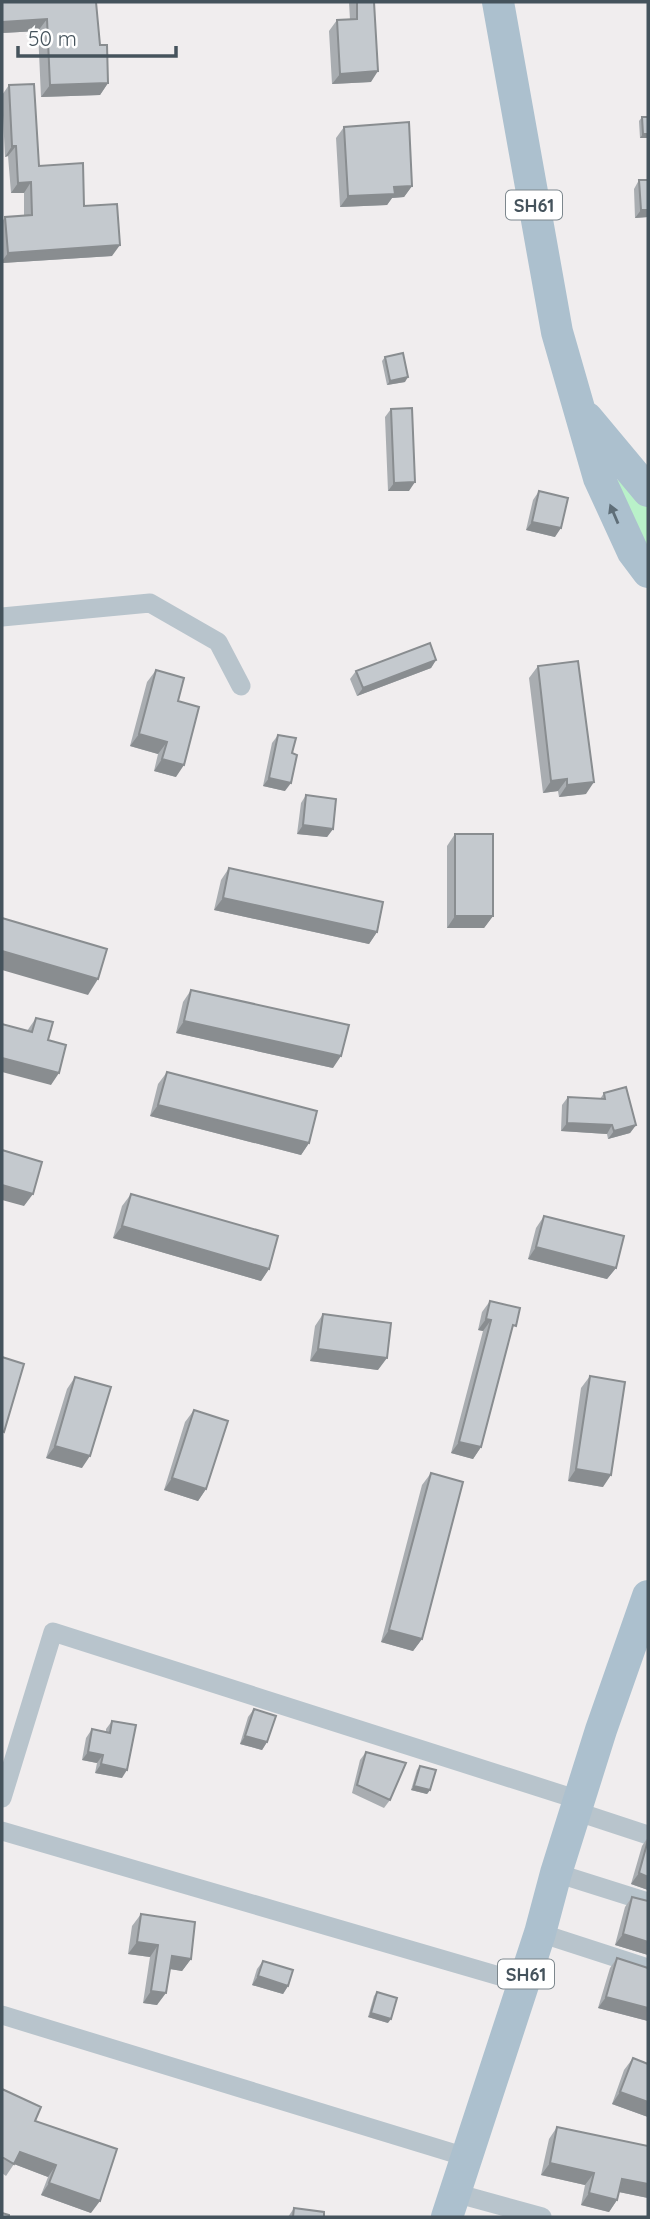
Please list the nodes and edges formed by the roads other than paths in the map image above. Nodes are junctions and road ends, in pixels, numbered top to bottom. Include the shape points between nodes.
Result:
1 (498, 2) edge
2 (577, 406) junction
3 (648, 491) edge
4 (648, 572) edge
5 (2, 617) edge
6 (241, 686) dead end
7 (648, 1596) edge
8 (2, 1798) edge
9 (577, 1805) junction
10 (2, 1831) edge
11 (648, 1835) edge
12 (556, 1872) junction
13 (648, 1902) edge
14 (540, 1933) junction
15 (648, 1968) edge
16 (523, 1983) junction
17 (2, 2015) edge
18 (466, 2157) junction
19 (451, 2205) edge
20 (542, 2217) edge

1 - 2 main road, SH61 via 557,331
2 - 3 main road, SH61
4 -> 2 main road, SH61 via 617,523
5 - 6 street via 150,603 218,642
7 - 9 main road, SH61
8 - 9 street via 53,1632
9 - 11 street
9 - 12 main road, SH61
10 - 16 street
12 - 13 street
12 - 14 main road, SH61
14 - 15 street
14 - 16 main road, SH61
16 - 18 main road, SH61
17 - 18 street
18 - 19 main road, SH61
19 - 20 street

